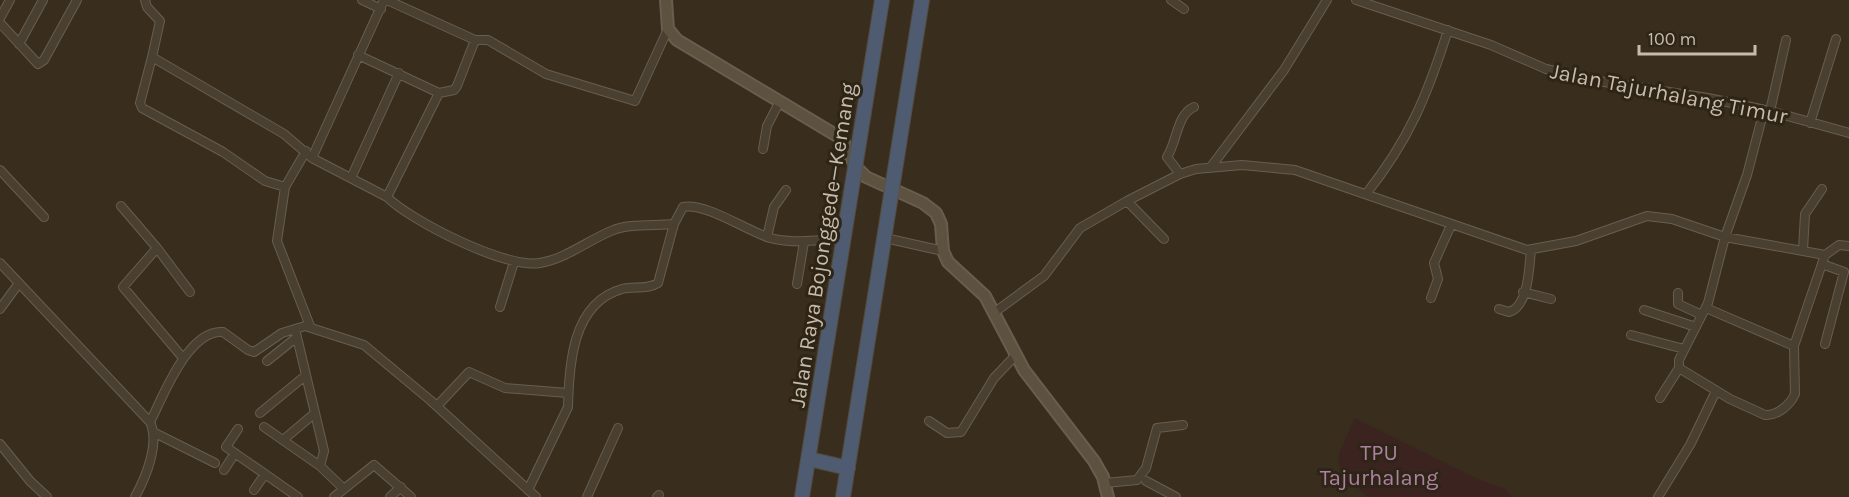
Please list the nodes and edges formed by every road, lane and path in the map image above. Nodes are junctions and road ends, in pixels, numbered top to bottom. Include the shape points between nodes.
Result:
1 (10, 0) edge
2 (44, 0) edge
3 (77, 0) edge
4 (145, 0) edge
5 (362, 0) edge
6 (386, 0) edge
7 (666, 0) edge
8 (882, 0) edge
9 (922, 0) edge
10 (1171, 0) edge
11 (1327, 0) edge
12 (1356, 0) edge
13 (381, 9) junction
14 (1184, 9) dead end
15 (0, 18) edge
16 (0, 23) edge
17 (668, 28) junction
18 (1448, 30) junction
19 (1836, 39) dead end
20 (475, 40) junction
21 (1786, 40) dead end
22 (19, 44) junction
23 (358, 56) junction
24 (152, 57) junction
25 (399, 73) junction
26 (439, 93) junction
27 (780, 101) junction
28 (1194, 107) dead end
29 (1767, 110) junction
30 (1810, 123) junction
31 (1849, 132) edge
32 (762, 149) dead end
33 (306, 151) junction
34 (312, 158) junction
35 (856, 167) junction
36 (1210, 168) junction
37 (0, 170) edge
38 (1180, 174) junction
39 (351, 178) junction
40 (285, 188) junction
41 (1822, 189) dead end
42 (786, 190) dead end
43 (894, 191) junction
44 (1365, 194) junction
45 (387, 197) junction
46 (1127, 201) junction
47 (121, 206) dead end
48 (44, 217) dead end
49 (674, 224) junction
50 (1451, 225) junction
51 (767, 237) junction
52 (1725, 237) junction
53 (885, 238) junction
54 (845, 240) junction
55 (1164, 240) dead end
56 (804, 242) junction
57 (1849, 246) edge
58 (157, 248) junction
59 (1531, 250) junction
60 (1803, 250) junction
61 (943, 251) junction
62 (1824, 255) junction
63 (514, 262) junction
64 (0, 263) edge
65 (1822, 264) junction
66 (19, 284) junction
67 (797, 284) dead end
68 (190, 292) dead end
69 (1523, 292) junction
70 (1678, 294) dead end
71 (1431, 298) dead end
72 (1551, 299) dead end
73 (500, 308) dead end
74 (0, 309) edge
75 (1499, 309) dead end
76 (1644, 310) dead end
77 (1704, 311) junction
78 (994, 312) junction
79 (309, 326) junction
80 (1695, 327) junction
81 (1631, 335) dead end
82 (1824, 344) dead end
83 (1794, 346) junction
84 (1684, 349) junction
85 (1016, 355) junction
86 (183, 358) junction
87 (267, 361) dead end
88 (1679, 368) junction
89 (305, 376) junction
90 (1716, 392) junction
91 (568, 393) junction
92 (1660, 398) dead end
93 (437, 406) junction
94 (260, 413) dead end
95 (315, 413) junction
96 (150, 422) junction
97 (929, 422) dead end
98 (1183, 425) dead end
99 (264, 427) dead end
100 (618, 428) dead end
101 (238, 429) dead end
102 (155, 433) junction
103 (283, 440) junction
104 (0, 444) edge
105 (236, 453) junction
106 (809, 459) junction
107 (215, 463) dead end
108 (320, 466) junction
109 (848, 468) junction
110 (224, 470) dead end
111 (265, 474) junction
112 (1146, 481) dead end
113 (1105, 483) junction
114 (401, 488) junction
115 (1159, 488) junction
116 (344, 489) junction
117 (254, 490) dead end
118 (528, 490) junction
119 (294, 496) edge
120 (46, 497) edge
121 (135, 497) edge
122 (334, 497) edge
123 (390, 497) edge
124 (411, 497) edge
125 (536, 497) edge
126 (587, 497) edge
127 (802, 497) edge
128 (843, 497) edge
129 (1108, 497) edge
130 (1155, 497) edge
131 (1176, 497) edge
132 (1658, 497) edge

1 - 15 street
2 - 22 street
3 - 22 street via 41,63
4 - 24 street via 160,21
5 - 13 street
6 - 13 street
6 - 20 street
7 - 17 street
8 - 35 highway, Jalan Raya Bojonggede—Kemang
9 - 43 highway
10 - 14 street
11 - 36 street via 1278,79
12 - 18 street, Jalan Tajurhalang Timur
13 - 23 street
16 - 22 street
17 - 20 street via 635,101 546,74 488,40
17 - 27 street via 686,45
18 - 29 street, Jalan Tajurhalang Timur via 1555,72
18 - 44 street via 1412,127 1388,167
19 - 30 street
20 - 26 street via 454,90
21 - 29 street
23 - 25 street
23 - 34 street
24 - 33 street via 284,134
24 - 40 street via 142,108 223,152 265,181
25 - 26 street
25 - 39 street
26 - 45 street
27 - 32 street via 767,126
27 - 35 street via 839,137
28 - 38 street via 1181,120 1176,142 1167,157
29 - 30 street, Jalan Tajurhalang Timur
29 - 52 street
30 - 31 street, Jalan Tajurhalang Timur
33 - 34 street
33 - 40 street
34 - 39 street
35 - 43 street via 866,177
35 - 54 highway, Jalan Raya Bojonggede—Kemang
36 - 38 street
36 - 44 street via 1280,167
37 - 48 street
38 - 46 street
39 - 45 street
40 - 79 street via 277,241
41 - 60 street via 1805,214
42 - 51 street via 774,207
43 - 53 highway
43 - 61 street via 936,213
44 - 50 street
45 - 63 street via 447,234
46 - 55 street
46 - 78 street via 1080,228 1044,276
47 - 58 street
49 - 51 street via 683,207 690,205
49 - 63 street via 618,228 552,260 537,264
49 - 91 street via 662,275 655,285 611,294 581,321
50 - 59 street
50 - 71 street via 1434,263 1438,279
51 - 56 street
52 - 59 street via 1671,219 1647,216 1576,241
52 - 60 street
52 - 77 street
53 - 61 street
53 - 109 highway
54 - 56 street
54 - 106 highway, Jalan Raya Bojonggede—Kemang
56 - 67 street
57 - 62 street via 1839,245
58 - 68 street
58 - 86 street via 123,287
59 - 69 street
60 - 62 street
61 - 78 street via 957,272 985,296
62 - 65 street
63 - 73 street
64 - 66 street
65 - 82 street via 1844,272
65 - 83 street
66 - 74 street
66 - 96 street
69 - 72 street
69 - 75 street via 1514,311
70 - 77 street via 1678,304
76 - 80 street
77 - 80 street
77 - 83 street
78 - 85 street
79 - 86 street via 282,333 254,352 227,333 218,332 205,337
79 - 93 street via 370,349
80 - 84 street
81 - 84 street
83 - 90 street via 1795,394 1775,414 1765,416
84 - 88 street via 1678,360
85 - 97 street via 994,378 961,432 947,433
85 - 113 street via 1094,461
86 - 96 street
87 - 89 street via 297,335
88 - 90 street
88 - 92 street
89 - 94 street
89 - 95 street
90 - 132 street
91 - 93 street via 505,388 469,372
91 - 118 street via 568,407
93 - 118 street
95 - 103 street
95 - 108 street via 324,451
96 - 102 street
98 - 113 street via 1157,428 1146,468 1137,480
99 - 103 street
100 - 126 street
101 - 105 street via 226,447
102 - 107 street
102 - 121 street
103 - 108 street
104 - 120 street
105 - 110 street
105 - 111 street
106 - 109 highway
106 - 127 highway, Jalan Raya Bojonggede—Kemang
108 - 116 street
109 - 128 highway
111 - 117 street
111 - 119 street
112 - 115 street
113 - 129 street
114 - 116 street via 374,465
114 - 123 street
114 - 124 street
115 - 130 street
115 - 131 street
116 - 122 street
118 - 125 street

